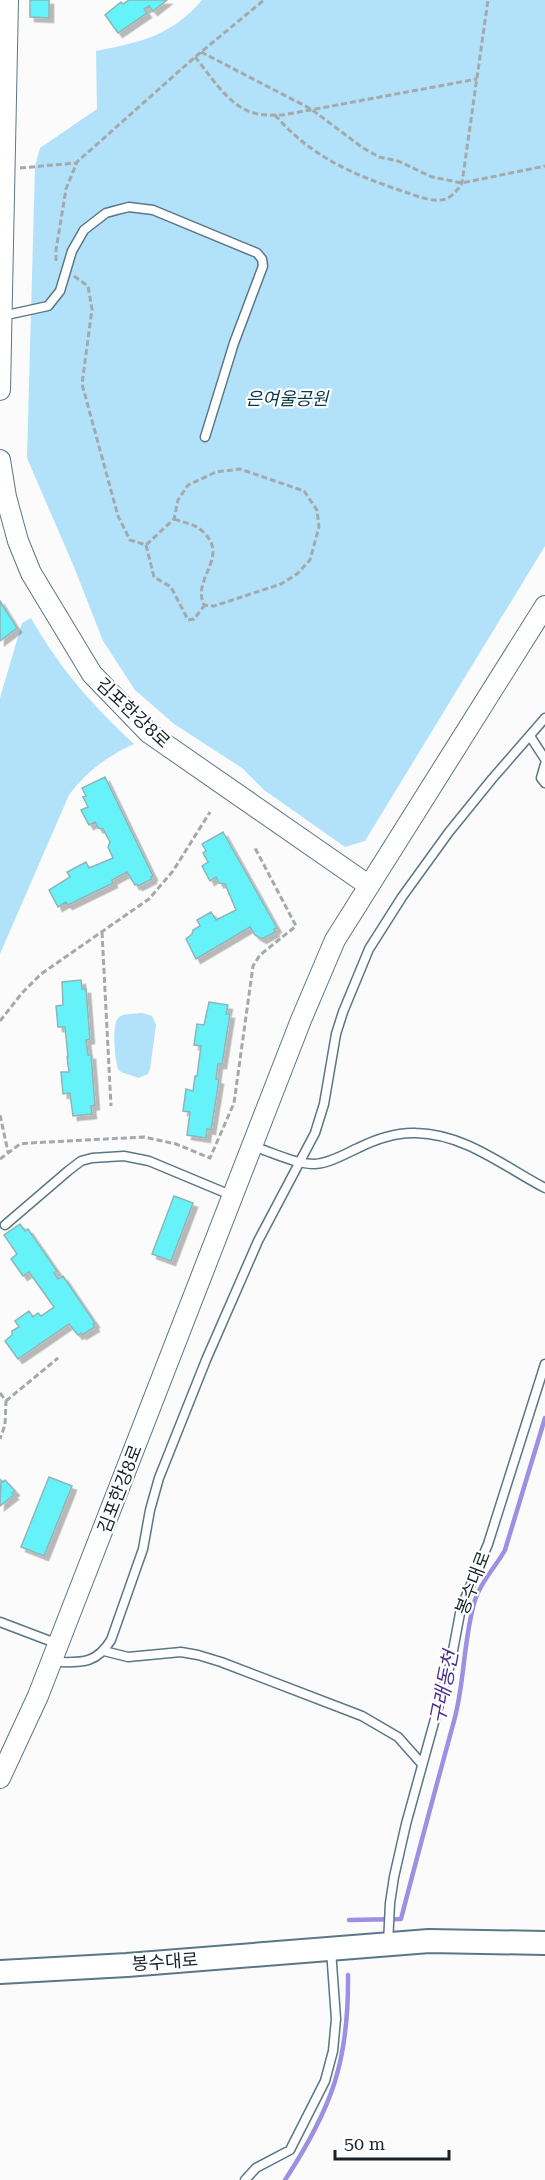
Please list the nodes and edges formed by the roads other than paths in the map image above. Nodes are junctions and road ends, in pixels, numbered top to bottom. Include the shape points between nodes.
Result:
1 (8, 0) edge
2 (2, 316) junction
3 (0, 390) edge
4 (205, 437) dead end
5 (0, 460) edge
6 (545, 606) edge
7 (545, 718) edge
8 (530, 736) junction
9 (545, 759) edge
10 (545, 764) edge
11 (545, 783) edge
12 (368, 885) junction
13 (258, 1148) junction
14 (301, 1162) junction
15 (545, 1188) edge
16 (234, 1197) junction
17 (5, 1225) dead end
18 (545, 1364) edge
19 (0, 1622) edge
20 (104, 1651) junction
21 (55, 1653) junction
22 (422, 1764) junction
23 (0, 1778) edge
24 (388, 1938) junction
25 (545, 1942) edge
26 (331, 1950) junction
27 (0, 1972) edge
28 (244, 2180) edge

1 - 2 street
2 - 3 street
2 - 4 lane via 48,306 60,291 72,251 84,230 106,213 129,207 170,216 257,253 263,266
5 - 12 street, 김포한강8로 via 18,541 31,573 92,674 149,733
6 - 12 street, 김포한강8로
7 - 8 lane
8 - 9 lane
8 - 14 lane via 449,832 369,950 343,1012 321,1116
10 - 11 lane via 541,778
12 - 13 street, 김포한강8로 via 341,941
12 - 16 street, 김포한강8로 via 335,940
13 - 14 lane
13 - 16 street, 김포한강8로
14 - 15 lane via 317,1164 391,1135 440,1135 474,1147
14 - 20 lane via 263,1232 159,1478 143,1549
16 - 17 lane via 149,1161 124,1156 92,1158 68,1171
16 - 21 street, 김포한강8로
18 - 22 lane, 봉수대로 via 488,1544 461,1608 451,1661
19 - 21 lane
20 - 21 lane via 89,1661
20 - 22 lane via 128,1657 181,1652 221,1662 362,1716 398,1737
21 - 23 street, 김포한강8로
22 - 24 lane, 봉수대로 via 390,1903
24 - 25 main road, 봉수대로
24 - 26 main road, 봉수대로
26 - 27 main road, 봉수대로
26 - 28 lane via 336,2019 325,2081 290,2150

